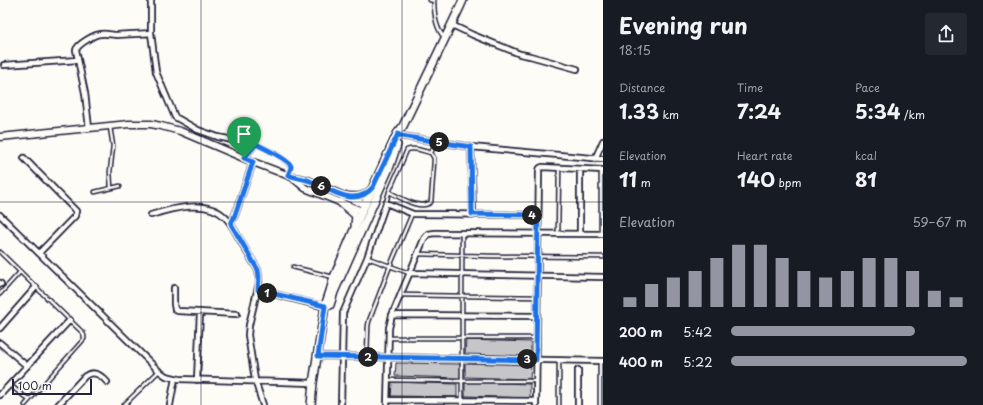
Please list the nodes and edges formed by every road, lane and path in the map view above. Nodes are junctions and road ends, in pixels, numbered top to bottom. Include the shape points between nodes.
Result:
1 (151, 0) edge
2 (430, 0) edge
3 (463, 0) edge
4 (434, 1) edge
5 (452, 25) junction
6 (151, 33) junction
7 (445, 38) junction
8 (78, 60) junction
9 (4, 65) dead end
10 (577, 69) dead end
11 (110, 126) junction
12 (89, 128) junction
13 (399, 135) junction
14 (0, 137) edge
15 (436, 141) junction
16 (603, 141) edge
17 (256, 144) junction
18 (471, 147) junction
19 (431, 153) junction
20 (24, 158) dead end
21 (244, 158) junction
22 (595, 159) junction
23 (603, 160) edge
24 (253, 162) junction
25 (559, 167) junction
26 (580, 168) junction
27 (602, 170) edge
28 (290, 176) junction
29 (120, 186) dead end
30 (373, 187) junction
31 (111, 188) junction
32 (95, 192) dead end
33 (389, 192) junction
34 (376, 198) junction
35 (342, 199) junction
36 (386, 203) junction
37 (364, 209) junction
38 (413, 214) junction
39 (472, 214) junction
40 (0, 215) edge
41 (151, 215) dead end
42 (538, 215) junction
43 (231, 224) junction
44 (365, 224) junction
45 (462, 233) junction
46 (538, 234) junction
47 (558, 234) junction
48 (580, 234) junction
49 (602, 234) edge
50 (351, 238) junction
51 (0, 252) edge
52 (39, 253) junction
53 (418, 254) junction
54 (462, 255) junction
55 (538, 256) junction
56 (603, 257) edge
57 (367, 258) junction
58 (390, 266) junction
59 (293, 267) dead end
60 (20, 272) junction
61 (409, 274) junction
62 (462, 274) junction
63 (537, 276) junction
64 (334, 277) junction
65 (603, 277) edge
66 (36, 287) junction
67 (174, 288) dead end
68 (258, 290) junction
69 (0, 294) edge
70 (400, 295) junction
71 (462, 296) junction
72 (537, 297) junction
73 (327, 307) junction
74 (200, 312) junction
75 (237, 314) dead end
76 (392, 315) junction
77 (462, 315) junction
78 (537, 316) junction
79 (70, 320) junction
80 (0, 328) edge
81 (388, 338) junction
82 (462, 338) junction
83 (537, 338) junction
84 (0, 343) edge
85 (318, 356) junction
86 (342, 356) junction
87 (367, 357) junction
88 (388, 357) junction
89 (462, 359) junction
90 (536, 360) junction
91 (559, 360) junction
92 (601, 361) edge
93 (27, 366) junction
94 (578, 370) dead end
95 (159, 371) junction
96 (175, 378) junction
97 (197, 380) junction
98 (254, 380) junction
99 (387, 380) junction
100 (536, 381) junction
101 (108, 382) dead end
102 (462, 382) junction
103 (313, 383) junction
104 (10, 384) junction
105 (0, 395) edge
106 (29, 400) junction
107 (387, 403) edge
108 (462, 403) edge
109 (536, 403) edge
110 (24, 405) edge
111 (58, 405) edge
112 (124, 405) edge
113 (170, 405) edge
114 (263, 405) edge
115 (311, 405) edge
116 (341, 405) edge
117 (559, 405) edge
118 (578, 405) edge
119 (600, 405) edge

1 - 6 street
2 - 4 lane
3 - 5 main road
4 - 7 lane via 437,28
5 - 7 main road
5 - 10 street via 520,54
6 - 8 street via 96,35 77,47
6 - 17 street via 156,72 175,117 198,130 218,137 249,140
7 - 13 main road
8 - 9 street
8 - 12 street
11 - 12 street
11 - 21 street via 141,124 172,128
11 - 31 lane via 113,146
12 - 14 street
13 - 15 street
13 - 30 main road
13 - 34 main road via 390,166
15 - 18 street
15 - 19 lane
16 - 22 street
17 - 21 street
17 - 28 lane via 290,164
18 - 22 street
18 - 39 street
19 - 33 lane via 415,148 407,150
19 - 33 lane via 434,158 431,202 417,205
20 - 52 street via 76,211 75,216
21 - 24 street
22 - 23 street
24 - 28 street
24 - 43 street
25 - 26 street
25 - 42 street via 542,167 539,170
25 - 47 lane
26 - 27 street
26 - 48 street
27 - 49 lane
28 - 35 street via 308,180
29 - 31 lane
30 - 35 main road via 369,193 359,197
30 - 37 main road
31 - 32 lane
33 - 36 lane
34 - 37 main road
34 - 44 main road
35 - 37 street
35 - 50 main road via 356,216
36 - 38 street
36 - 57 street
37 - 44 main road
37 - 50 main road
38 - 39 street
38 - 58 lane
39 - 42 street
40 - 52 street
41 - 43 street via 180,207 206,208 217,211
42 - 46 street
43 - 68 street via 258,270
44 - 73 main road
45 - 46 street
45 - 53 street via 428,234
45 - 54 lane
46 - 47 street
46 - 55 street
47 - 48 street
48 - 49 street
50 - 64 main road
51 - 60 lane
52 - 95 street
53 - 54 lane
53 - 61 street
54 - 55 lane
54 - 62 lane
55 - 56 lane
55 - 63 street
57 - 58 lane
57 - 86 street via 343,313
58 - 61 lane
58 - 87 lane via 369,321
59 - 64 lane
60 - 66 lane
60 - 69 lane
61 - 62 street
61 - 70 street
62 - 63 street
62 - 71 lane
63 - 65 street
63 - 72 street
64 - 73 main road
66 - 79 lane
66 - 80 street
67 - 74 street via 175,310
68 - 73 street
68 - 98 street via 248,335
70 - 71 lane
70 - 76 street
71 - 72 lane
71 - 77 lane
72 - 78 street
73 - 85 main road
74 - 75 street
74 - 97 street
76 - 77 street
76 - 81 street
77 - 78 street
77 - 82 lane
78 - 83 street
79 - 93 street
79 - 106 lane via 83,333 84,339
81 - 82 lane
81 - 88 street
82 - 83 lane
82 - 89 lane
83 - 90 street
84 - 93 street
85 - 86 street
85 - 103 main road
86 - 87 street
86 - 116 street
87 - 88 street
88 - 89 street
88 - 99 street
89 - 90 street
89 - 102 lane
90 - 91 street
90 - 100 street
91 - 92 street
91 - 117 lane
92 - 119 lane
93 - 104 street
94 - 118 street
95 - 96 street
95 - 112 lane
96 - 97 street
96 - 113 street
97 - 98 street
98 - 103 street
98 - 114 street
99 - 102 lane
99 - 107 street
100 - 102 lane
100 - 109 street
101 - 111 street via 98,374 88,374
102 - 108 lane
103 - 115 main road
104 - 105 street
104 - 106 lane
106 - 110 lane
107 - 108 street
108 - 109 street

